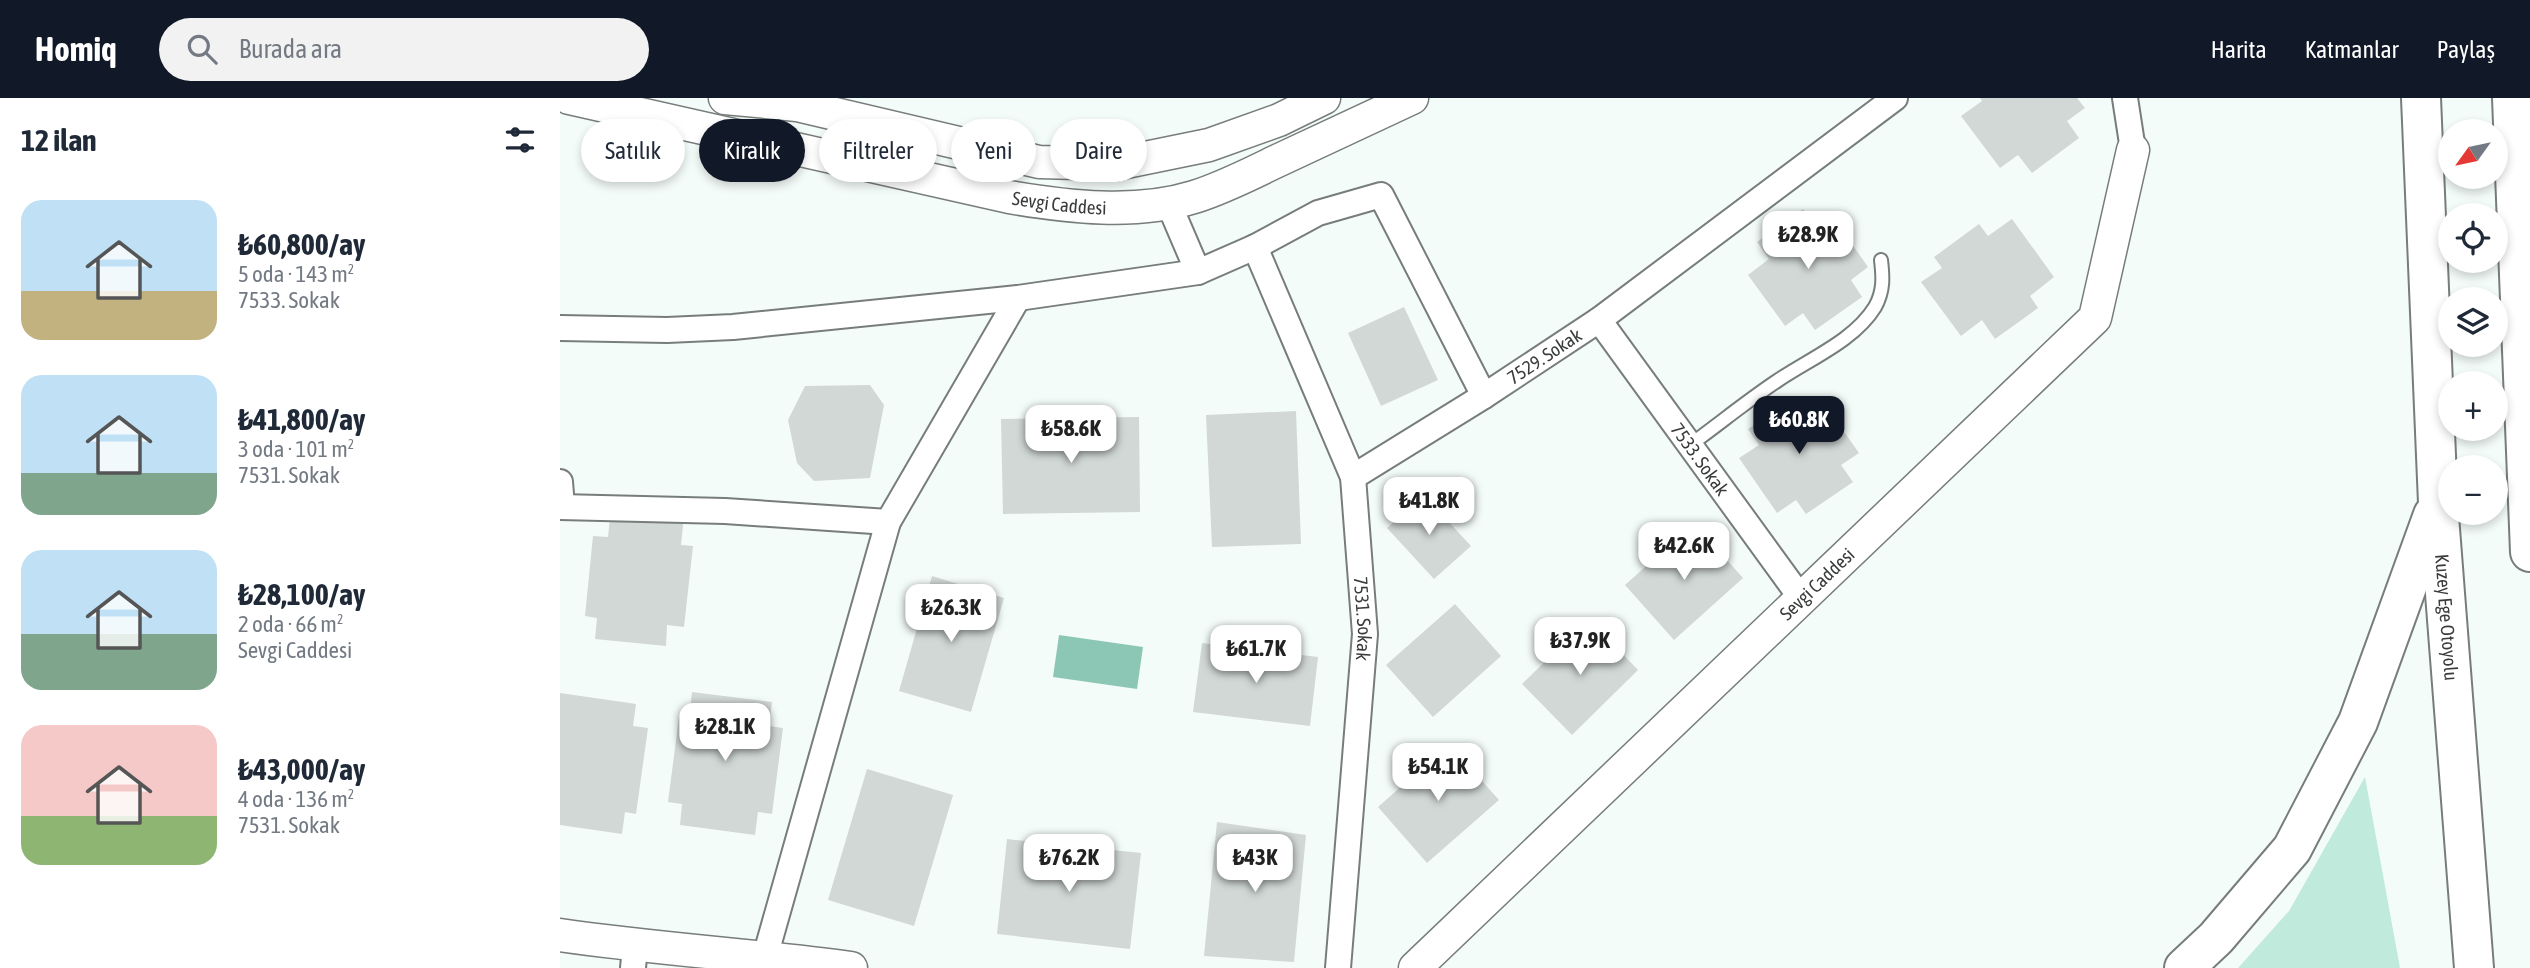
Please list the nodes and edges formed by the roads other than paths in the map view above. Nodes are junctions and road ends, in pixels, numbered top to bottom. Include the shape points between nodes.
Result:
1 (569, 98) edge
2 (725, 98) edge
3 (1324, 98) edge
4 (1412, 98) edge
5 (1895, 98) edge
6 (2125, 98) edge
7 (2421, 98) edge
8 (2512, 98) edge
9 (2133, 150) joint
10 (1168, 202) junction
11 (2530, 237) edge
12 (1255, 247) junction
13 (1881, 260) dead end
14 (1198, 272) junction
15 (1018, 298) junction
16 (1599, 320) junction
17 (560, 328) edge
18 (1484, 396) junction
19 (1690, 445) junction
20 (1353, 477) junction
21 (561, 498) edge
22 (2438, 503) joint
23 (888, 522) junction
24 (2440, 525) edge
25 (2530, 552) edge
26 (1801, 598) junction
27 (560, 935) edge
28 (634, 957) edge
29 (765, 957) junction
30 (803, 965) edge
31 (851, 968) edge
32 (1338, 968) edge
33 (1415, 968) edge
34 (2184, 968) edge
35 (2474, 968) edge

1 - 10 street, Sevgi Caddesi via 1009,197 1095,207
2 - 3 street, Sevgi Caddesi via 797,105 1039,162 1116,164 1209,145
4 - 10 street, Sevgi Caddesi via 1239,179
5 - 16 street, 7529. Sokak
6 - 9 street
7 - 22 highway, Kuzey Ege Otoyolu
8 - 11 highway
8 - 25 highway
9 - 26 street, Sevgi Caddesi via 2095,318
10 - 14 street
12 - 14 street
12 - 18 street via 1318,214 1381,195
12 - 20 street, 7531. Sokak
13 - 19 lane via 1883,291 1865,319
14 - 15 street
15 - 17 street via 733,327
15 - 23 street
16 - 18 street, 7529. Sokak
16 - 19 street, 7533. Sokak
18 - 20 street, 7529. Sokak
19 - 26 street, 7533. Sokak
20 - 32 street, 7531. Sokak via 1365,634
21 - 23 street
22 - 34 highway via 2358,722 2292,849 2216,939
23 - 29 street
24 - 35 highway, Kuzey Ege Otoyolu
26 - 33 street, Sevgi Caddesi
27 - 28 street
28 - 29 street
29 - 30 street
30 - 31 street

